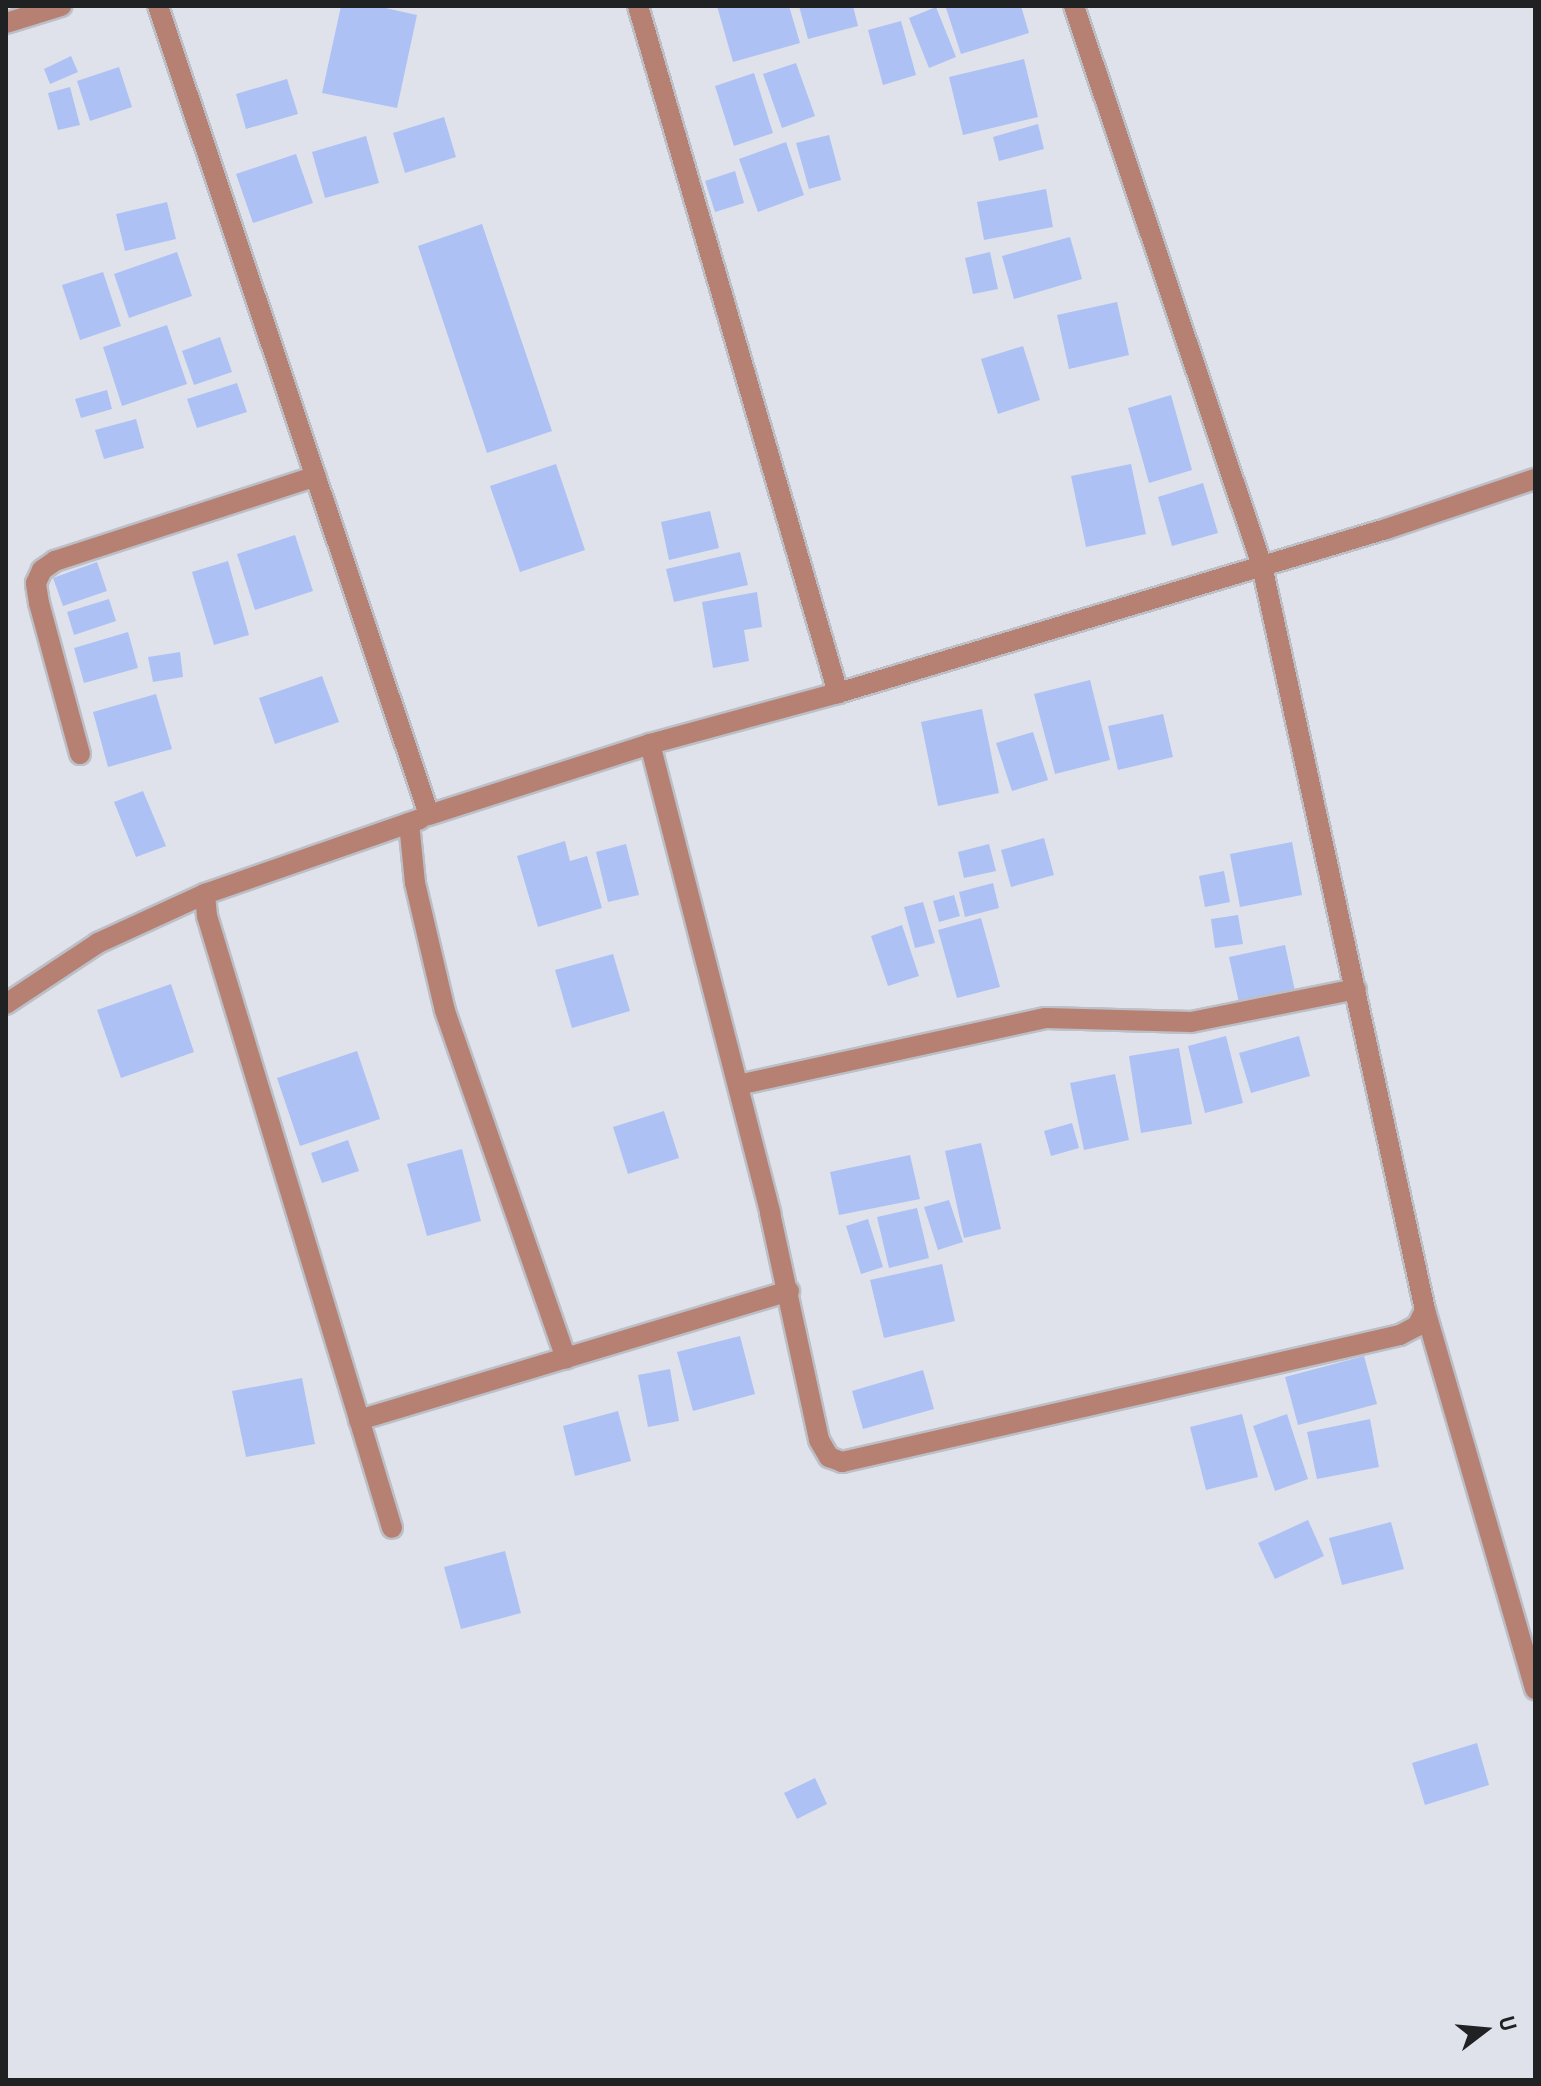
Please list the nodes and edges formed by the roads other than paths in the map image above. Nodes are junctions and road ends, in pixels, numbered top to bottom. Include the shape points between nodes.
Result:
1 (61, 6) edge
2 (158, 6) edge
3 (638, 6) edge
4 (1074, 6) edge
5 (6, 23) edge
6 (316, 476) junction
7 (1535, 479) edge
8 (1262, 566) junction
9 (838, 693) junction
10 (650, 744) junction
11 (80, 754) dead end
12 (429, 815) junction
13 (409, 823) junction
14 (205, 894) junction
15 (1356, 989) junction
16 (6, 1004) edge
17 (738, 1085) junction
18 (789, 1291) junction
19 (1425, 1310) junction
20 (566, 1359) junction
21 (359, 1420) junction
22 (392, 1528) dead end
23 (1535, 1689) edge

1 - 5 street
2 - 6 street
3 - 9 street
4 - 8 street
6 - 11 street via 55,561 42,570 36,583 39,603
6 - 12 street
7 - 8 street
8 - 9 street
8 - 15 street
9 - 10 street
10 - 12 street
10 - 17 street
12 - 13 street
13 - 14 street
13 - 20 street via 415,883 445,1011
14 - 16 street via 98,943
14 - 21 street via 207,916
15 - 17 street via 1191,1022 1046,1018
15 - 19 street
17 - 18 street
18 - 19 street via 819,1440 829,1457 842,1462 1400,1335 1417,1326
18 - 20 street
19 - 23 street
20 - 21 street
21 - 22 street

